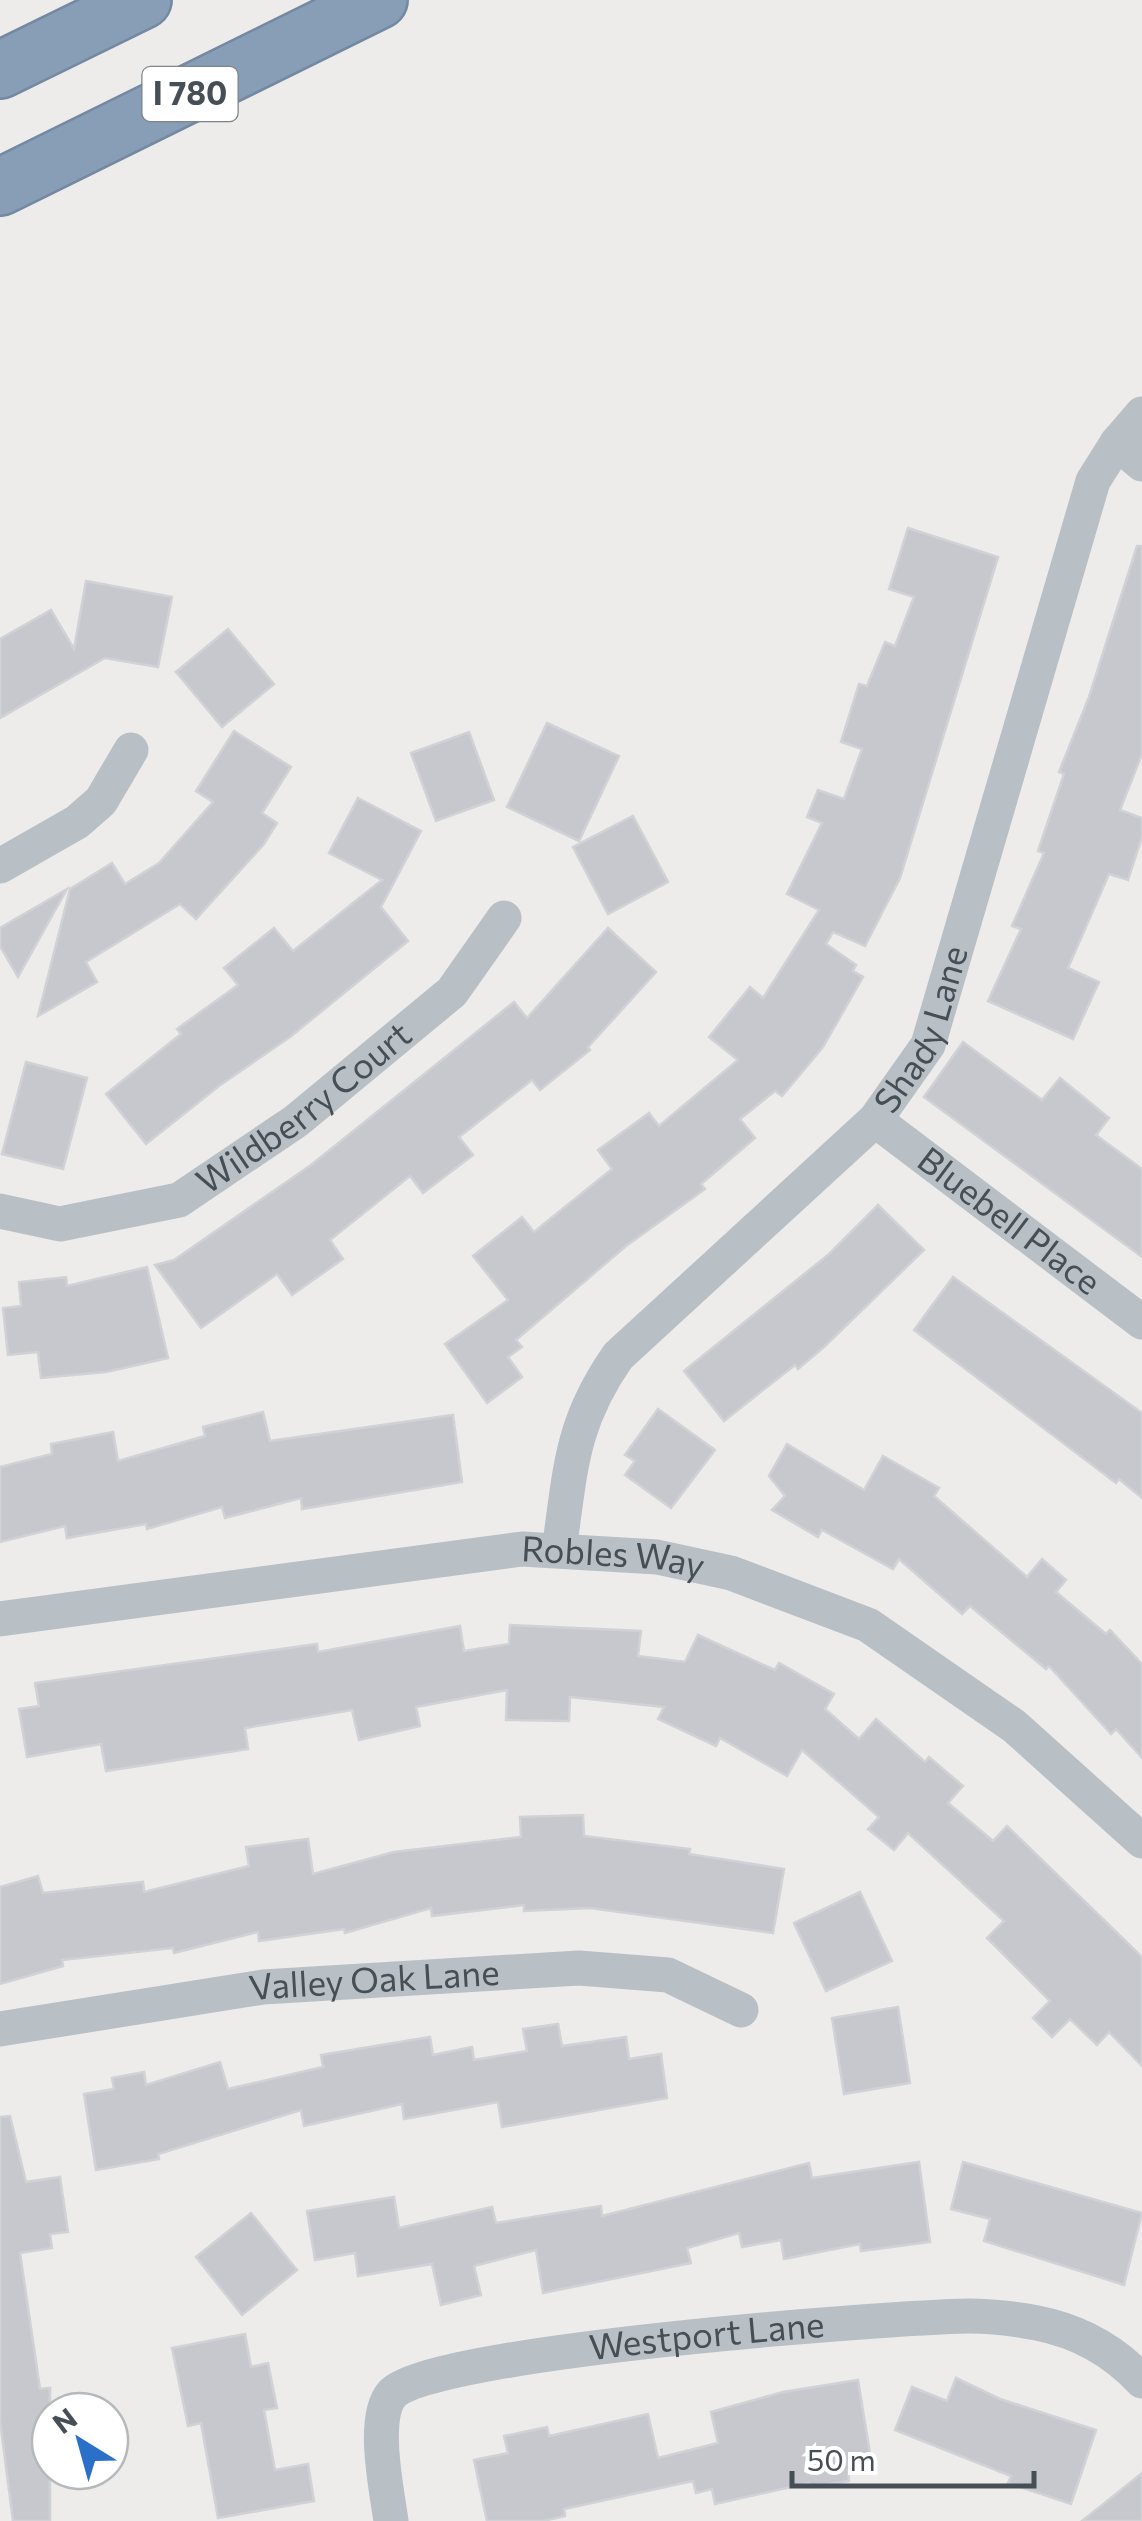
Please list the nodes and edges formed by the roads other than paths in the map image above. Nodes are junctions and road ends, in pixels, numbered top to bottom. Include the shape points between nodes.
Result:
1 (143, 0) edge
2 (379, 0) edge
3 (0, 70) edge
4 (0, 187) edge
5 (1142, 414) edge
6 (1129, 453) edge
7 (130, 750) dead end
8 (0, 866) edge
9 (504, 918) dead end
10 (875, 1120) junction
11 (0, 1211) edge
12 (1142, 1322) edge
13 (558, 1550) junction
14 (0, 1619) edge
15 (1142, 1840) edge
16 (741, 2010) dead end
17 (0, 2029) edge
18 (1142, 2381) edge
19 (391, 2521) edge

1 - 3 highway
2 - 4 highway, I 780
5 - 6 street, Shady Lane
6 - 10 street, Shady Lane via 1092,482 928,1045
7 - 8 street via 101,801
9 - 11 street, Wildberry Court via 452,992 296,1121 178,1200 60,1224
10 - 12 street, Bluebell Place
10 - 13 street, Shady Lane via 618,1356 589,1397 575,1438
13 - 14 street, Robles Way via 522,1549
13 - 15 street, Robles Way via 657,1557 731,1573 868,1625 1014,1726
16 - 17 street, Valley Oak Lane via 668,1975 578,1968 263,1987
18 - 19 street, Westport Lane via 1102,2346 1040,2324 975,2316 532,2355 413,2380 392,2393 384,2410 382,2454

